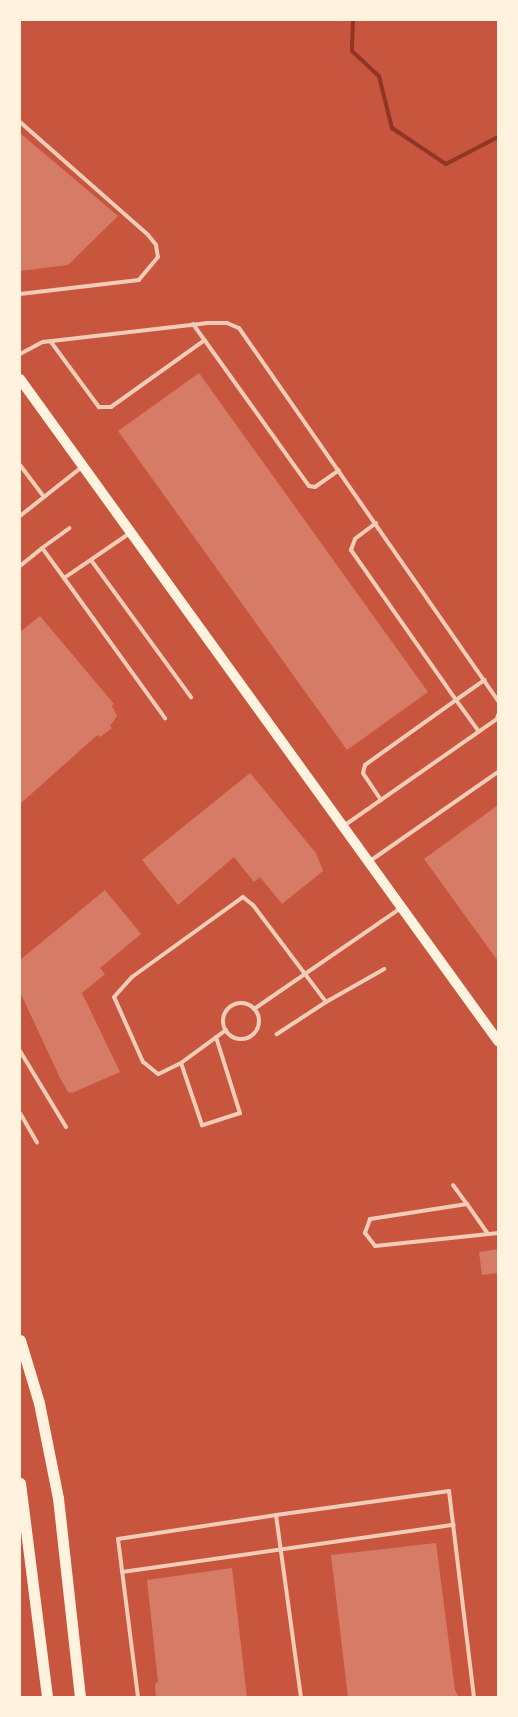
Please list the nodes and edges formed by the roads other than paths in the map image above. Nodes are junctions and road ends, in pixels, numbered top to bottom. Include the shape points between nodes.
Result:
1 (20, 122) edge
2 (20, 294) edge
3 (193, 324) junction
4 (205, 340) junction
5 (51, 341) junction
6 (20, 354) edge
7 (20, 379) edge
8 (20, 465) edge
9 (82, 466) junction
10 (339, 470) junction
11 (44, 497) junction
12 (20, 516) edge
13 (376, 523) junction
14 (70, 528) dead end
15 (131, 533) junction
16 (42, 548) junction
17 (91, 560) junction
18 (20, 566) edge
19 (64, 578) junction
20 (485, 680) junction
21 (190, 697) dead end
22 (456, 700) junction
23 (498, 701) edge
24 (498, 715) edge
25 (165, 718) dead end
26 (479, 732) junction
27 (498, 772) edge
28 (381, 800) junction
29 (343, 826) junction
30 (368, 862) junction
31 (401, 908) junction
32 (384, 969) dead end
33 (306, 974) junction
34 (326, 1002) junction
35 (254, 1009) junction
36 (226, 1030) junction
37 (276, 1034) dead end
38 (216, 1037) junction
39 (498, 1041) edge
40 (20, 1051) edge
41 (181, 1063) junction
42 (20, 1113) edge
43 (66, 1126) dead end
44 (37, 1142) dead end
45 (453, 1185) dead end
46 (467, 1204) junction
47 (488, 1234) junction
48 (498, 1234) edge
49 (20, 1340) edge
50 (20, 1483) edge
51 (276, 1515) junction
52 (454, 1525) junction
53 (280, 1548) junction
54 (122, 1572) junction
55 (47, 1697) edge
56 (80, 1697) edge
57 (138, 1697) edge
58 (301, 1697) edge
59 (474, 1697) edge

1 - 2 lane via 148,235 156,245 158,257 139,280
3 - 4 lane
3 - 5 lane
3 - 10 lane via 227,323 239,328
4 - 5 lane via 110,407 99,407
4 - 10 lane via 309,486 315,487
5 - 6 lane
7 - 9 main road
8 - 11 lane
9 - 11 lane
9 - 15 main road
10 - 13 lane
11 - 12 lane
13 - 20 lane
13 - 22 lane via 355,539 351,550
14 - 16 lane
15 - 17 lane
15 - 29 main road
16 - 18 lane
16 - 19 lane
17 - 19 lane
17 - 21 lane
19 - 25 lane
20 - 22 lane
20 - 23 lane
22 - 26 lane
22 - 28 lane via 365,765 364,773
24 - 26 lane
26 - 28 lane
27 - 30 lane
28 - 29 lane
29 - 30 main road
30 - 31 main road
31 - 33 lane
31 - 39 main road
32 - 34 lane
33 - 34 lane
33 - 35 lane
33 - 41 lane via 253,905 243,897 140,971 114,997 143,1062 158,1074
34 - 37 lane
35 - 36 lane via 244,1004 229,1009 224,1019
35 - 36 lane via 258,1025 253,1034 238,1039
36 - 38 lane
38 - 41 lane
38 - 41 lane via 240,1113 202,1126
40 - 43 lane
42 - 44 lane
45 - 46 lane
46 - 47 lane
46 - 47 lane via 370,1219 365,1233 375,1246
47 - 48 lane
49 - 56 main road via 39,1403 58,1498
50 - 55 main road
51 - 52 lane via 450,1492
51 - 53 lane
51 - 54 lane via 118,1539
52 - 53 lane
52 - 59 lane
53 - 54 lane
53 - 58 lane
54 - 57 lane

